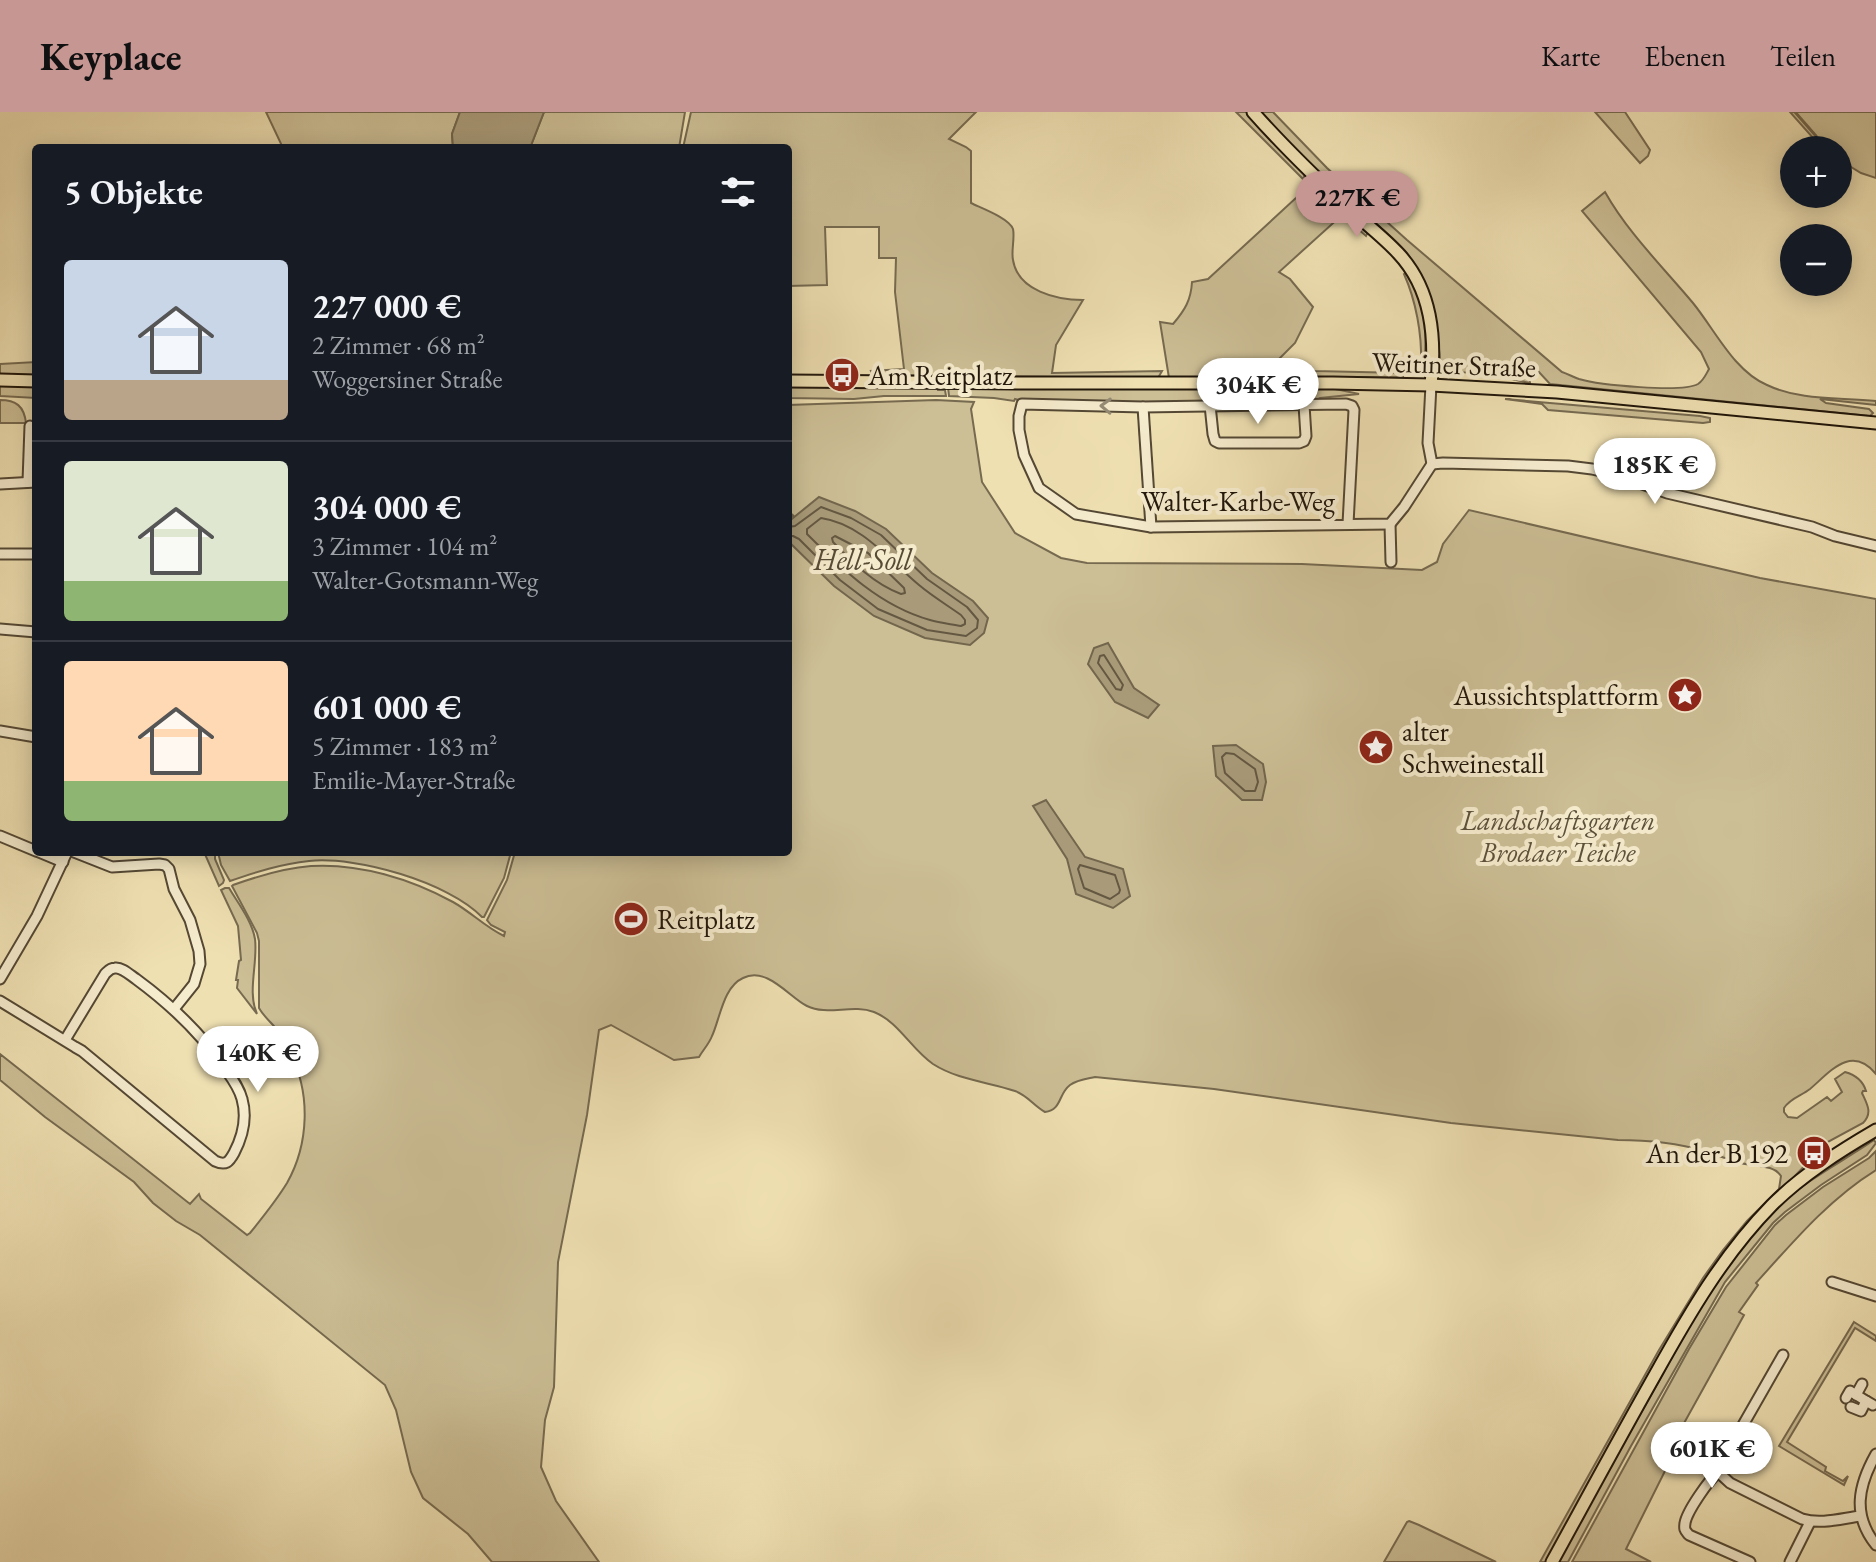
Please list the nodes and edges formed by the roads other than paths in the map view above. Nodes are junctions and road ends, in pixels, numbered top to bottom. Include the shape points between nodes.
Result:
1 (1253, 112) edge
2 (0, 380) edge
3 (32, 381) edge
4 (792, 381) edge
5 (1431, 385) junction
6 (1210, 405) junction
7 (1304, 405) junction
8 (1143, 407) junction
9 (1876, 423) edge
10 (30, 426) dead end
11 (1432, 464) junction
12 (32, 482) edge
13 (0, 484) edge
14 (1348, 524) junction
15 (1390, 524) junction
16 (1151, 527) junction
17 (1876, 546) edge
18 (0, 554) edge
19 (32, 554) edge
20 (1391, 562) dead end
21 (0, 629) edge
22 (32, 632) edge
23 (0, 731) edge
24 (32, 736) edge
25 (0, 836) edge
26 (32, 849) edge
27 (84, 856) edge
28 (65, 857) edge
29 (0, 951) edge
30 (12, 958) junction
31 (0, 979) edge
32 (0, 1001) edge
33 (174, 1009) junction
34 (65, 1040) junction
35 (1876, 1130) edge
36 (1832, 1282) dead end
37 (1876, 1296) edge
38 (1783, 1355) dead end
39 (1853, 1393) dead end
40 (1870, 1403) dead end
41 (1876, 1454) edge
42 (1718, 1472) junction
43 (1861, 1516) junction
44 (1810, 1522) junction
45 (1876, 1545) edge
46 (1552, 1562) edge
47 (1750, 1562) edge
48 (1790, 1562) edge

1 - 5 main road via 1416,276 1430,317
2 - 3 main road
4 - 5 main road, Weitiner Straße
5 - 9 main road, Weitiner Straße
5 - 11 street
6 - 7 street
6 - 7 street via 1219,443 1299,443 1306,436
6 - 8 street
7 - 14 street via 1346,404 1354,410
8 - 16 street
8 -> 16 street, Walter-Karbe-Weg via 1022,404 1019,416 1024,455 1039,488 1076,514
10 - 12 street
11 - 15 street
11 - 17 street via 1592,469
12 - 13 street
14 - 15 street, Walter-Karbe-Weg
14 - 16 street, Walter-Karbe-Weg
15 - 20 street
18 - 19 street
21 - 22 street
23 - 24 street
25 - 26 street
27 - 33 street via 112,867 159,864 169,869 197,938 200,964 194,984
28 - 30 street
29 - 30 street
30 - 31 street
32 - 34 street
33 - 34 street via 122,970 110,969
33 - 34 street via 214,1053 242,1096 244,1129 227,1163 215,1161
35 - 46 main road via 1784,1195 1717,1270
36 - 37 street
38 - 42 street
39 - 40 street
41 - 43 street via 1860,1494
42 - 44 street
42 - 47 street via 1707,1483 1685,1529
43 - 44 street
43 - 45 street
44 - 48 street

